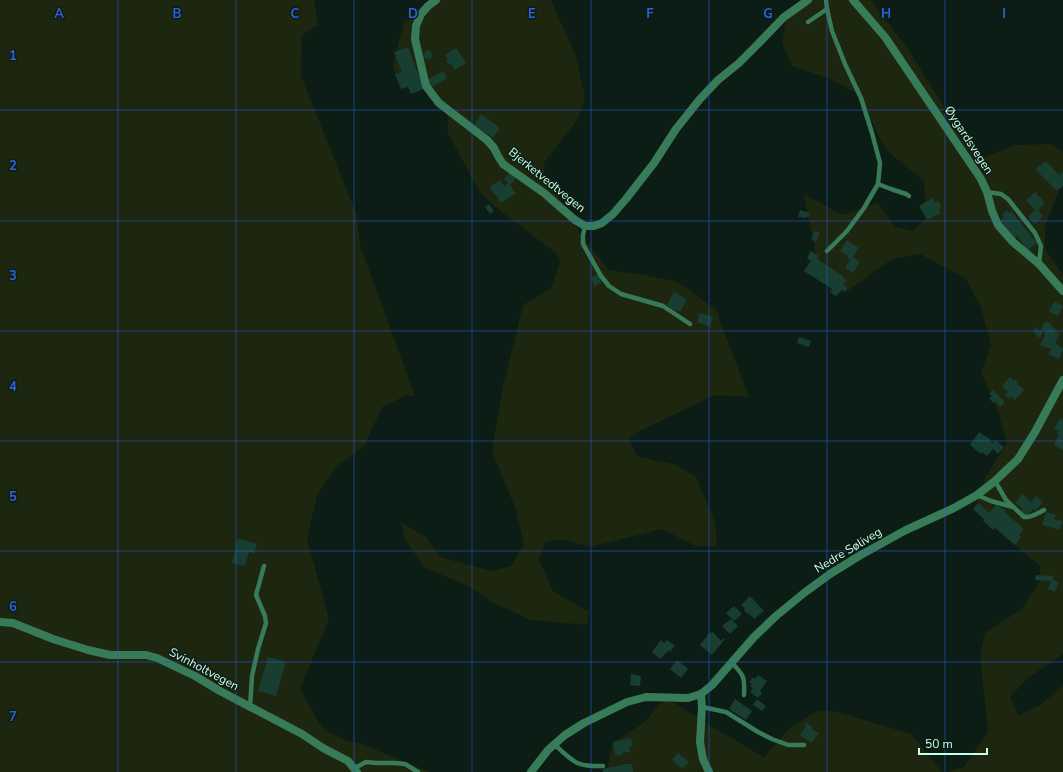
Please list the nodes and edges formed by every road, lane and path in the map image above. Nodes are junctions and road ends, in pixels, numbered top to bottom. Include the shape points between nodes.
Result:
1 (436, 0) edge
2 (808, 0) edge
3 (826, 0) edge
4 (853, 0) edge
5 (827, 9) junction
6 (808, 22) dead end
7 (878, 184) junction
8 (987, 192) junction
9 (909, 196) dead end
10 (585, 226) junction
11 (827, 251) dead end
12 (1039, 264) junction
13 (1063, 292) edge
14 (690, 324) dead end
15 (1063, 380) edge
16 (995, 481) junction
17 (977, 495) junction
18 (1013, 507) junction
19 (1044, 510) dead end
20 (264, 566) dead end
21 (0, 622) edge
22 (731, 662) junction
23 (701, 694) junction
24 (744, 695) dead end
25 (250, 707) junction
26 (702, 707) junction
27 (555, 745) junction
28 (804, 745) dead end
29 (603, 766) dead end
30 (356, 770) edge
31 (418, 772) edge
32 (531, 772) edge
33 (709, 772) edge

1 - 10 street, Bjerketvedtvegen via 421,14 414,39 426,86 439,103 487,140 503,164
2 - 10 street via 784,17 700,99 613,214 602,223
3 - 5 lane
4 - 8 street, Øygardsvegen via 885,37 981,179
5 - 6 lane
5 - 7 lane via 832,31 861,98 872,133 880,163
7 - 9 lane
7 - 11 lane via 847,231
8 - 12 street, Øygardsvegen via 998,225
8 - 12 lane via 1001,194 1008,199 1035,233 1041,246
10 - 14 lane via 583,244 609,286 621,294 662,306
12 - 13 street, Øygardsvegen
15 - 16 street, Nedre Søliveg via 1018,459
16 - 17 street, Nedre Søliveg
16 - 18 lane
17 - 18 lane
17 - 22 street, Nedre Søliveg via 906,530 830,574 776,616
18 - 19 lane via 1026,518
20 - 25 lane via 256,595 266,623 252,676
21 - 25 street, Svinholtvegen via 13,623 88,650 110,655 146,655 157,658
22 - 23 street, Nedre Søliveg
22 - 24 lane via 744,678
23 - 26 street
23 - 27 street via 688,698 646,698 627,702 565,734
25 - 30 street, Svinholtvegen via 348,761
26 - 28 lane via 726,712 758,732 788,745
26 - 33 street via 700,742 703,759
27 - 29 lane via 569,758 581,764
27 - 32 street
30 - 31 lane via 366,762 405,764

